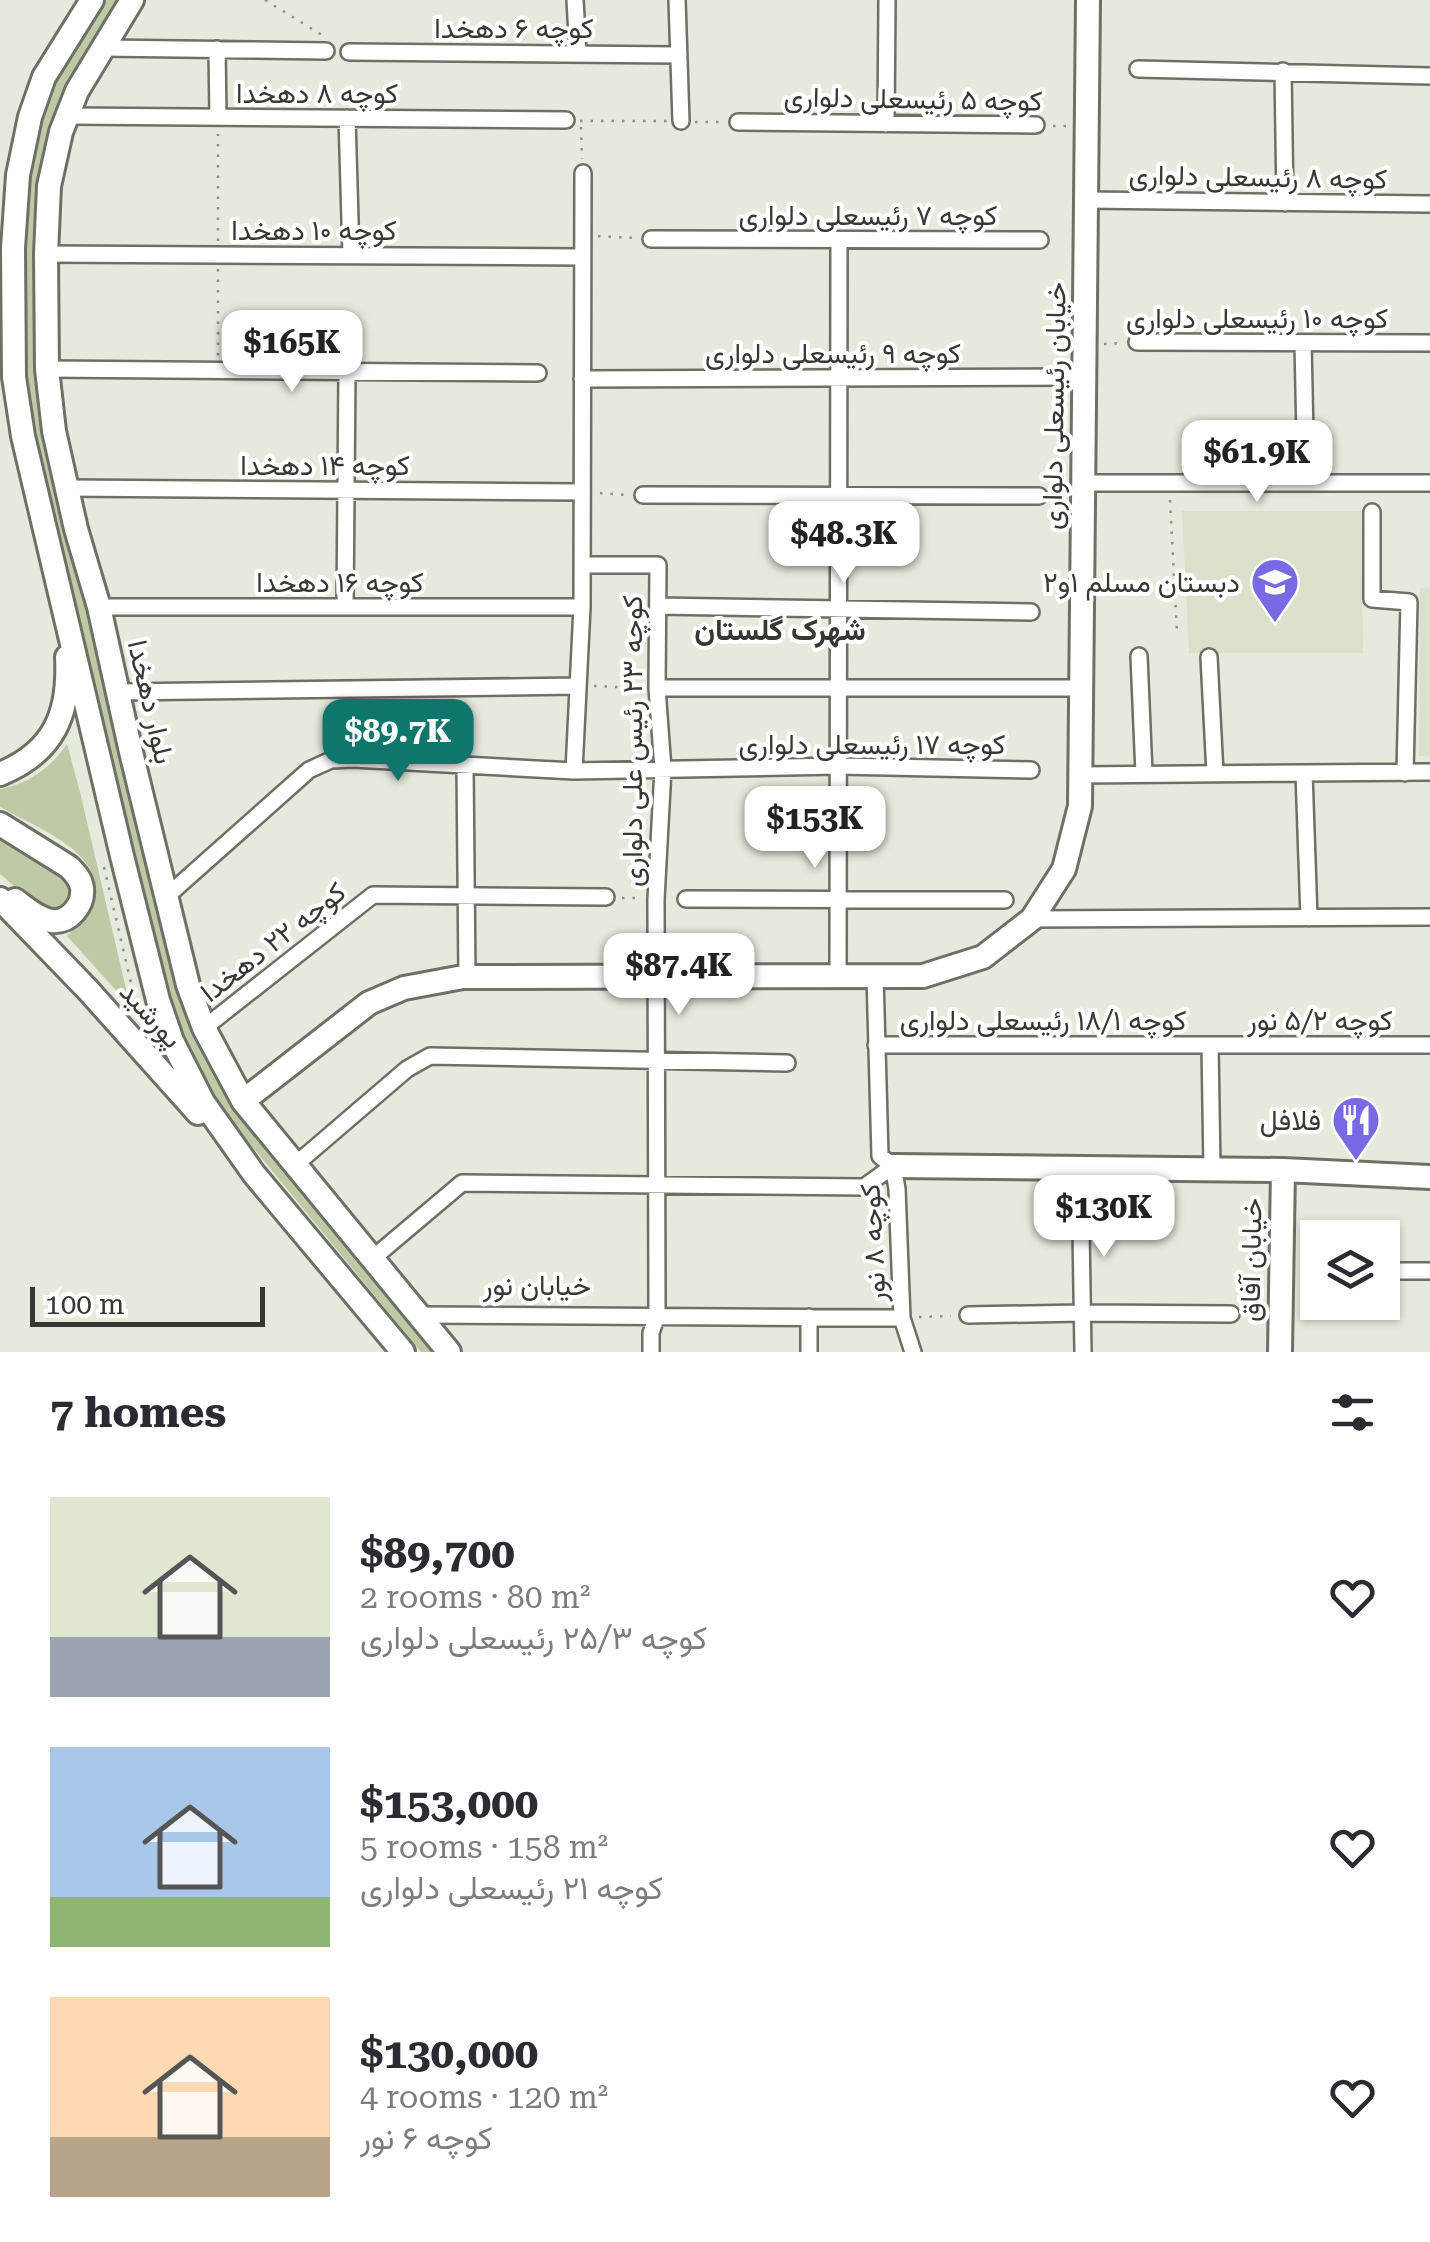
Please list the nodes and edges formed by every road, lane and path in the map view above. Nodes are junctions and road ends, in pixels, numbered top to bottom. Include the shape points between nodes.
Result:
1 (92, 0) edge
2 (132, 0) edge
3 (265, 0) edge
4 (575, 0) edge
5 (678, 0) edge
6 (887, 0) edge
7 (1088, 0) edge
8 (103, 48) junction
9 (217, 49) junction
10 (326, 52) dead end
11 (349, 52) joint
12 (578, 53) junction
13 (678, 55) junction
14 (1138, 68) dead end
15 (1283, 70) junction
16 (1430, 76) edge
17 (67, 116) junction
18 (218, 118) junction
19 (347, 118) junction
20 (566, 120) dead end
21 (680, 122) junction
22 (738, 122) joint
23 (886, 124) junction
24 (1036, 126) joint
25 (1087, 126) junction
26 (582, 173) joint
27 (1086, 200) junction
28 (1285, 203) junction
29 (1430, 204) edge
30 (582, 236) junction
31 (650, 239) joint
32 (839, 240) junction
33 (1040, 240) dead end
34 (46, 254) junction
35 (218, 254) junction
36 (350, 255) junction
37 (582, 257) junction
38 (1137, 342) joint
39 (1303, 342) junction
40 (1430, 343) edge
41 (1084, 345) junction
42 (48, 369) junction
43 (218, 372) junction
44 (347, 372) junction
45 (538, 374) dead end
46 (839, 378) junction
47 (1084, 378) junction
48 (582, 379) junction
49 (1083, 483) junction
50 (1170, 483) junction
51 (1306, 483) junction
52 (1430, 483) edge
53 (67, 488) junction
54 (346, 490) junction
55 (582, 492) junction
56 (644, 496) joint
57 (838, 496) junction
58 (1039, 496) dead end
59 (1372, 512) dead end
60 (582, 566) junction
61 (64, 604) junction
62 (658, 606) junction
63 (99, 607) junction
64 (345, 607) junction
65 (582, 607) junction
66 (838, 609) junction
67 (1031, 612) dead end
68 (1177, 632) dead end
69 (1139, 656) dead end
70 (1210, 657) dead end
71 (577, 686) junction
72 (657, 688) junction
73 (838, 688) junction
74 (1081, 688) junction
75 (118, 692) junction
76 (466, 766) junction
77 (838, 766) junction
78 (663, 769) junction
79 (1031, 770) dead end
80 (574, 771) junction
81 (1404, 772) junction
82 (1430, 772) edge
83 (1304, 773) junction
84 (0, 774) edge
85 (1144, 774) junction
86 (1215, 774) junction
87 (1080, 775) junction
88 (0, 824) edge
89 (102, 862) dead end
90 (0, 890) edge
91 (465, 896) junction
92 (166, 897) junction
93 (606, 897) joint
94 (0, 899) edge
95 (656, 899) junction
96 (686, 899) dead end
97 (838, 900) junction
98 (1005, 900) dead end
99 (1430, 917) edge
100 (1309, 918) junction
101 (1032, 919) junction
102 (838, 976) junction
103 (875, 976) junction
104 (466, 977) junction
105 (656, 977) junction
106 (137, 1009) dead end
107 (204, 1028) junction
108 (876, 1045) junction
109 (1210, 1045) junction
110 (1430, 1045) edge
111 (656, 1060) junction
112 (786, 1063) dead end
113 (243, 1101) junction
114 (295, 1164) junction
115 (893, 1166) junction
116 (1080, 1168) junction
117 (1212, 1169) junction
118 (1284, 1170) junction
119 (254, 1174) junction
120 (1430, 1177) edge
121 (658, 1185) junction
122 (372, 1259) junction
123 (1400, 1271) edge
124 (1430, 1271) edge
125 (1082, 1313) junction
126 (1231, 1314) dead end
127 (418, 1315) junction
128 (656, 1315) junction
129 (968, 1315) joint
130 (809, 1317) junction
131 (902, 1318) junction
132 (403, 1352) edge
133 (449, 1352) edge
134 (651, 1352) edge
135 (809, 1352) edge
136 (913, 1352) edge
137 (1083, 1352) edge
138 (1280, 1352) edge

1 - 61 main road via 44,77 30,117 13,248 14,377
2 - 8 main road, بلوار دهخدا
3 - 11 path
4 - 12 street
5 - 13 street
6 - 23 street
7 - 25 main road, خیابان رئیسعلی دلواری
8 - 9 street
8 - 17 main road, بلوار دهخدا
9 - 10 street
9 - 18 street
11 - 12 street, کوچه ۶ دهخدا
12 - 13 street, کوچه ۶ دهخدا
13 - 21 street
14 - 15 street
15 - 16 street
15 - 28 street
17 - 18 street, کوچه ۸ دهخدا
17 - 34 main road, بلوار دهخدا via 49,186
18 - 19 street, کوچه ۸ دهخدا
18 - 35 path
19 - 20 street, کوچه ۸ دهخدا
19 - 36 street
21 - 22 path
21 - 26 path via 581,120
22 - 23 street, کوچه ۵ رئیسعلی دلواری
23 - 24 street, کوچه ۵ رئیسعلی دلواری
24 - 25 path, کوچه ۵ رئیسعلی دلواری
25 - 27 main road, خیابان رئیسعلی دلواری
26 - 30 street
27 - 28 street, کوچه ۸ رئیسعلی دلواری
27 - 41 main road, خیابان رئیسعلی دلواری
28 - 29 street, کوچه ۸ رئیسعلی دلواری
30 - 31 path
30 - 37 street
31 - 32 street, کوچه ۷ رئیسعلی دلواری
32 - 33 street, کوچه ۷ رئیسعلی دلواری
32 - 46 street
34 - 35 street, کوچه ۱۰ دهخدا
34 - 42 main road, بلوار دهخدا
35 - 36 street, کوچه ۱۰ دهخدا
35 - 43 path
36 - 37 street, کوچه ۱۰ دهخدا
37 - 48 street
38 - 39 street, کوچه ۱۰ رئیسعلی دلواری
38 - 41 path, کوچه ۱۰ رئیسعلی دلواری
39 - 40 street, کوچه ۱۰ رئیسعلی دلواری
39 - 51 street
41 - 47 main road, خیابان رئیسعلی دلواری
42 - 43 street
42 - 53 main road, بلوار دهخدا
43 - 44 street
44 - 45 street
44 - 54 street
46 - 47 street, کوچه ۹ رئیسعلی دلواری
46 - 48 street, کوچه ۹ رئیسعلی دلواری
46 - 57 street
47 - 49 main road, خیابان رئیسعلی دلواری
48 - 55 street
49 - 50 street
49 - 74 main road, خیابان رئیسعلی دلواری
50 - 51 street
50 - 68 path
51 - 52 street
53 - 54 street, کوچه ۱۴ دهخدا
53 - 63 main road, بلوار دهخدا
54 - 55 street, کوچه ۱۴ دهخدا
54 - 64 street
55 - 56 path
55 - 60 street
56 - 57 street
57 - 58 street
57 - 66 street
59 - 81 street via 1372,599 1410,602
60 - 62 street, کوچه ۲۳ رئیس علی دلواری via 658,565
60 - 65 street
61 - 84 main road via 68,675 61,716 36,754
61 - 119 main road via 158,1000 196,1088
62 - 66 street
62 - 72 street, کوچه ۲۳ رئیس علی دلواری
63 - 64 street, کوچه ۱۶ دهخدا
63 - 75 main road, بلوار دهخدا
64 - 65 street, کوچه ۱۶ دهخدا
65 - 71 street
66 - 67 street
66 - 73 street
69 - 85 street
70 - 86 street
71 - 72 path
71 - 75 street
71 - 80 street
72 - 73 street
72 - 78 street, کوچه ۲۳ رئیس علی دلواری
73 - 74 street
73 - 77 street
74 - 87 main road, خیابان رئیسعلی دلواری
75 - 92 main road, بلوار دهخدا
76 - 80 street, کوچه ۱۷ رئیسعلی دلواری
76 - 91 street
76 - 92 street, کوچه ۱۷ رئیسعلی دلواری via 330,760 309,770
77 - 78 street, کوچه ۱۷ رئیسعلی دلواری
77 - 79 street, کوچه ۱۷ رئیسعلی دلواری
77 - 97 street
78 - 80 street, کوچه ۱۷ رئیسعلی دلواری
78 - 95 street, کوچه ۲۳ رئیس علی دلواری
81 - 82 street
81 - 83 street
83 - 86 street
83 - 100 street
85 - 86 street
85 - 87 street
87 - 101 main road, خیابان رئیسعلی دلواری via 1080,806 1064,869
88 - 90 main road via 69,868 83,892 74,911 55,921
89 - 106 path
91 - 93 street
91 - 104 street
91 - 107 street, کوچه ۲۲ دهخدا via 373,896
92 - 107 main road, بلوار دهخدا
93 - 95 path
94 - 119 main road, پورشید
95 - 105 street, کوچه ۲۳ رئیس علی دلواری
96 - 97 street
97 - 98 street
97 - 102 street
99 - 100 street
100 - 101 street
101 - 103 main road, خیابان رئیسعلی دلواری via 983,957 924,976
102 - 103 main road, خیابان رئیسعلی دلواری
102 - 105 main road, خیابان رئیسعلی دلواری
103 - 108 street
104 - 105 main road, خیابان رئیسعلی دلواری
104 - 113 main road, خیابان رئیسعلی دلواری via 404,988 369,1003
105 - 111 street, کوچه ۲۳ رئیس علی دلواری
107 - 113 main road, بلوار دهخدا
108 - 109 street, کوچه ۱۸/۱ رئیسعلی دلواری
108 - 115 street, کوچه ۸ نور via 880,1156
109 - 110 street, کوچه ۵/۲ نور
109 - 117 street
111 - 112 street
111 - 114 street via 430,1056
111 - 121 street, کوچه ۲۳ رئیس علی دلواری
113 - 114 main road, بلوار دهخدا
114 - 122 main road, بلوار دهخدا
115 - 116 main road
115 - 121 street via 864,1187
115 - 131 street, کوچه ۸ نور
116 - 117 main road
116 - 125 street
117 - 118 main road
118 - 120 main road
118 - 138 main road, خیابان آفاق
119 - 132 main road
121 - 122 street via 462,1183
121 - 128 street, کوچه ۲۳ رئیس علی دلواری
122 - 127 main road, بلوار دهخدا
123 - 124 street
125 - 126 street
125 - 129 street
125 - 137 street
127 - 128 street, خیابان نور
127 - 133 main road, بلوار دهخدا
128 - 130 street, خیابان نور
128 - 134 street, کوچه ۲۳ رئیس علی دلواری
129 - 131 path
130 - 131 street, خیابان نور
130 - 135 street
131 - 136 street, کوچه ۸ نور

